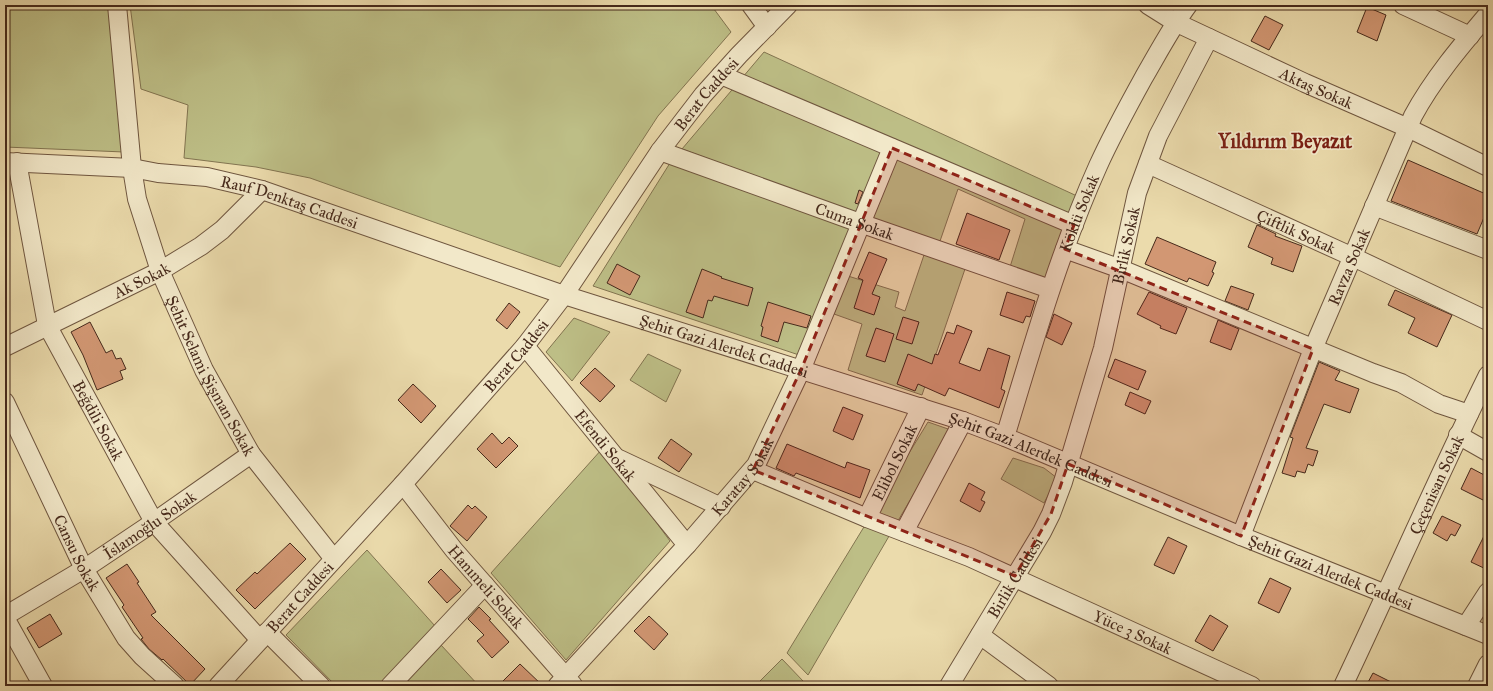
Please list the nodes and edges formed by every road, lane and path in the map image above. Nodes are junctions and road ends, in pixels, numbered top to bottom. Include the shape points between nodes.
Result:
1 (117, 5) edge
2 (751, 5) edge
3 (788, 5) edge
4 (1148, 5) edge
5 (1188, 5) edge
6 (1403, 5) edge
7 (1488, 14) edge
8 (1175, 22) junction
9 (766, 27) junction
10 (1470, 36) junction
11 (1209, 38) junction
12 (721, 75) junction
13 (1408, 128) junction
14 (892, 148) junction
15 (660, 151) junction
16 (11, 162) edge
17 (1148, 164) junction
18 (1488, 167) edge
19 (132, 168) junction
20 (262, 190) junction
21 (1374, 206) junction
22 (860, 224) junction
23 (1074, 225) junction
24 (1065, 249) junction
25 (1488, 250) edge
26 (1353, 257) junction
27 (1121, 269) junction
28 (160, 271) junction
29 (1050, 289) junction
30 (564, 295) junction
31 (1488, 321) edge
32 (47, 325) junction
33 (525, 346) junction
34 (5, 347) edge
35 (1313, 348) junction
36 (801, 370) junction
37 (1488, 375) edge
38 (5, 402) edge
39 (921, 407) junction
40 (1469, 414) junction
41 (963, 421) junction
42 (1458, 435) junction
43 (1005, 437) junction
44 (1488, 452) edge
45 (251, 454) junction
46 (615, 457) junction
47 (1068, 464) junction
48 (753, 470) junction
49 (403, 484) junction
50 (721, 507) junction
51 (866, 518) junction
52 (154, 522) junction
53 (904, 532) junction
54 (1241, 536) junction
55 (687, 545) junction
56 (334, 559) junction
57 (84, 569) junction
58 (1014, 576) junction
59 (485, 585) junction
60 (1488, 592) edge
61 (1386, 594) junction
62 (5, 617) edge
63 (1466, 626) junction
64 (980, 635) junction
65 (1488, 635) edge
66 (263, 636) junction
67 (1488, 664) edge
68 (565, 683) edge
69 (44, 686) edge
70 (175, 686) edge
71 (218, 686) edge
72 (321, 686) edge
73 (390, 686) edge
74 (949, 686) edge
75 (1050, 686) edge
76 (1252, 686) edge
77 (1343, 686) edge
78 (1477, 686) edge

1 - 19 street, Şehit Selami Şişman Sokak
2 - 9 street
3 - 9 street, Berat Caddesi
4 - 8 street, Aktaş Sokak
5 - 8 street, Köklü Sokak
6 - 10 street
7 - 10 street, Ravza Sokak
8 - 11 street, Aktaş Sokak
8 - 23 street, Köklü Sokak via 1112,136
9 - 12 street, Berat Caddesi
10 - 13 street, Ravza Sokak via 1429,89
11 - 13 street, Aktaş Sokak
11 - 17 street, Birlik Sokak via 1158,136
12 - 14 street
12 - 15 street, Berat Caddesi
13 - 18 street, Aktaş Sokak
13 - 21 street, Ravza Sokak
14 - 22 street, Karatay Sokak
14 - 23 street
15 - 22 street, Cuma Sokak
15 - 30 street, Berat Caddesi
16 - 19 street, Rauf Denktaş Caddesi
16 - 32 street, Beğdili Sokak
17 - 26 street, Çiftlik Sokak
17 - 27 street, Birlik Sokak via 1137,193
19 - 20 street, Rauf Denktaş Caddesi via 207,177
19 - 28 street, Şehit Selami Şişman Sokak via 137,198
20 - 28 street, Ak Sokak via 222,230
20 - 30 street, Rauf Denktaş Caddesi
21 - 25 street
21 - 26 street, Ravza Sokak
22 - 29 street, Cuma Sokak
22 - 36 street, Karatay Sokak
23 - 24 street, Köklü Sokak
24 - 27 street
24 - 29 street, Köklü Sokak
26 - 31 street, Çiftlik Sokak
26 - 35 street, Ravza Sokak
27 - 35 street
27 - 47 street, Birlik Sokak via 1103,348
28 - 32 street, Ak Sokak
28 - 45 street, Şehit Selami Şişman Sokak via 204,370
29 - 43 street, Köklü Sokak
30 - 33 street, Berat Caddesi
30 - 36 street, Şehit Gazi Alerdek Caddesi
32 - 34 street, Ak Sokak
32 - 52 street, Beğdili Sokak
33 - 46 street, Efendi Sokak
33 - 49 street, Berat Caddesi
35 - 40 street via 1401,383 1439,404
35 - 54 street, Ravza Sokak
36 - 39 street, Şehit Gazi Alerdek Caddesi
36 - 48 street, Karatay Sokak
37 - 40 street, Çeçenisan Sokak
38 - 57 street, Cansu Sokak
39 - 41 street, Şehit Gazi Alerdek Caddesi
39 - 51 street, Elibol Sokak
40 - 42 street, Çeçenisan Sokak
41 - 43 street, Şehit Gazi Alerdek Caddesi
41 - 53 street
42 - 44 street
42 - 61 street, Çeçenisan Sokak
43 - 47 street, Şehit Gazi Alerdek Caddesi
45 - 52 street, İslamoğlu Sokak
45 - 56 street, Şehit Selami Şişman Sokak
46 - 50 street
46 - 55 street, Efendi Sokak
47 - 54 street, Şehit Gazi Alerdek Caddesi
47 - 58 street, Birlik Caddesi via 1051,514
48 - 50 street, Karatay Sokak
48 - 51 street, Yüce 3 Sokak
49 - 56 street, Berat Caddesi
49 - 59 street, Hanımeli Sokak via 454,550
50 - 55 street, Karatay Sokak
51 - 53 street, Yüce 3 Sokak
52 - 57 street, İslamoğlu Sokak
52 - 66 street, Beğdili Sokak
53 - 58 street, Yüce 3 Sokak via 970,556
54 - 61 street, Şehit Gazi Alerdek Caddesi
55 - 68 street, Karatay Sokak
56 - 66 street, Berat Caddesi
57 - 62 street, İslamoğlu Sokak
57 - 70 street, Cansu Sokak via 126,638
58 - 64 street, Birlik Caddesi
58 - 76 street, Yüce 3 Sokak
59 - 68 street, Hanımeli Sokak
59 - 73 street
60 - 63 street
61 - 63 street, Şehit Gazi Alerdek Caddesi
61 - 77 street, Çeçenisan Sokak
62 - 69 street
63 - 65 street, Şehit Gazi Alerdek Caddesi
64 - 74 street, Birlik Caddesi
64 - 75 street
66 - 71 street, Berat Caddesi
66 - 72 street, Beğdili Sokak
67 - 78 street

